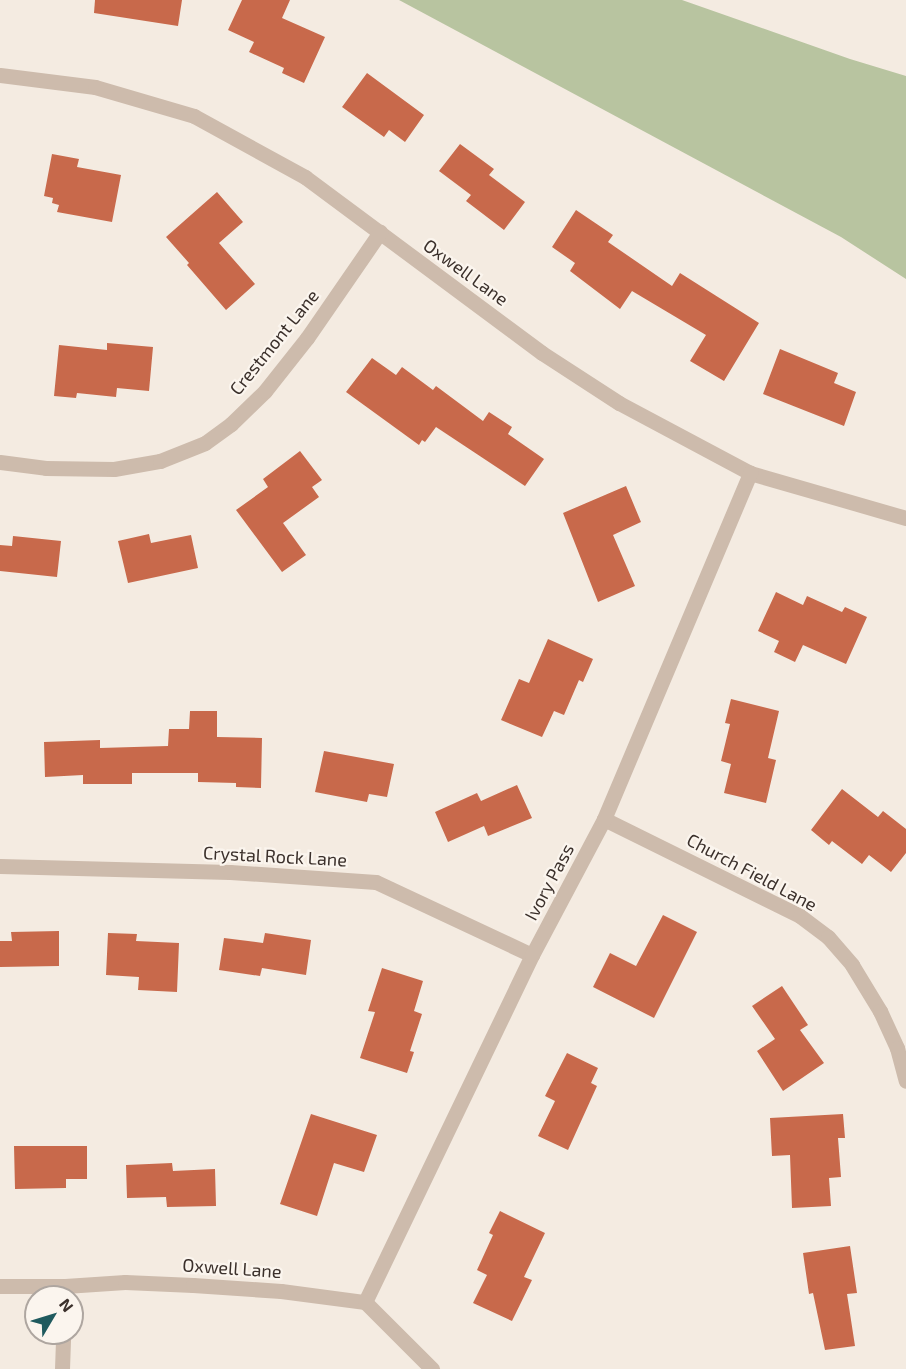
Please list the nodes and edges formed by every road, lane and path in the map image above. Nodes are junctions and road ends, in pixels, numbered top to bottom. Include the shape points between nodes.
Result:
1 (0, 75) edge
2 (380, 232) junction
3 (0, 462) edge
4 (750, 473) junction
5 (906, 518) edge
6 (604, 819) junction
7 (0, 866) edge
8 (532, 955) junction
9 (906, 1080) edge
10 (0, 1286) edge
11 (24, 1288) edge
12 (84, 1289) edge
13 (365, 1302) junction
14 (63, 1345) edge
15 (62, 1369) edge
16 (432, 1369) edge

1 - 2 street, Oxwell Lane via 95,87 194,116 305,177
2 - 3 street, Crestmont Lane via 308,338 265,390 205,443 160,461 114,469 46,468
2 - 4 street, Oxwell Lane via 542,353 619,403
4 - 5 street, Oxwell Lane
4 - 6 street, Ivory Pass
6 - 8 street, Ivory Pass
6 - 9 street, Church Field Lane via 800,916 828,937 852,965 880,1011
7 - 8 street, Crystal Rock Lane via 230,872 376,882
8 - 13 street, Ivory Pass
10 - 11 street, Oxwell Lane
12 - 13 street, Oxwell Lane via 125,1282 193,1284
13 - 16 street
14 - 15 street

